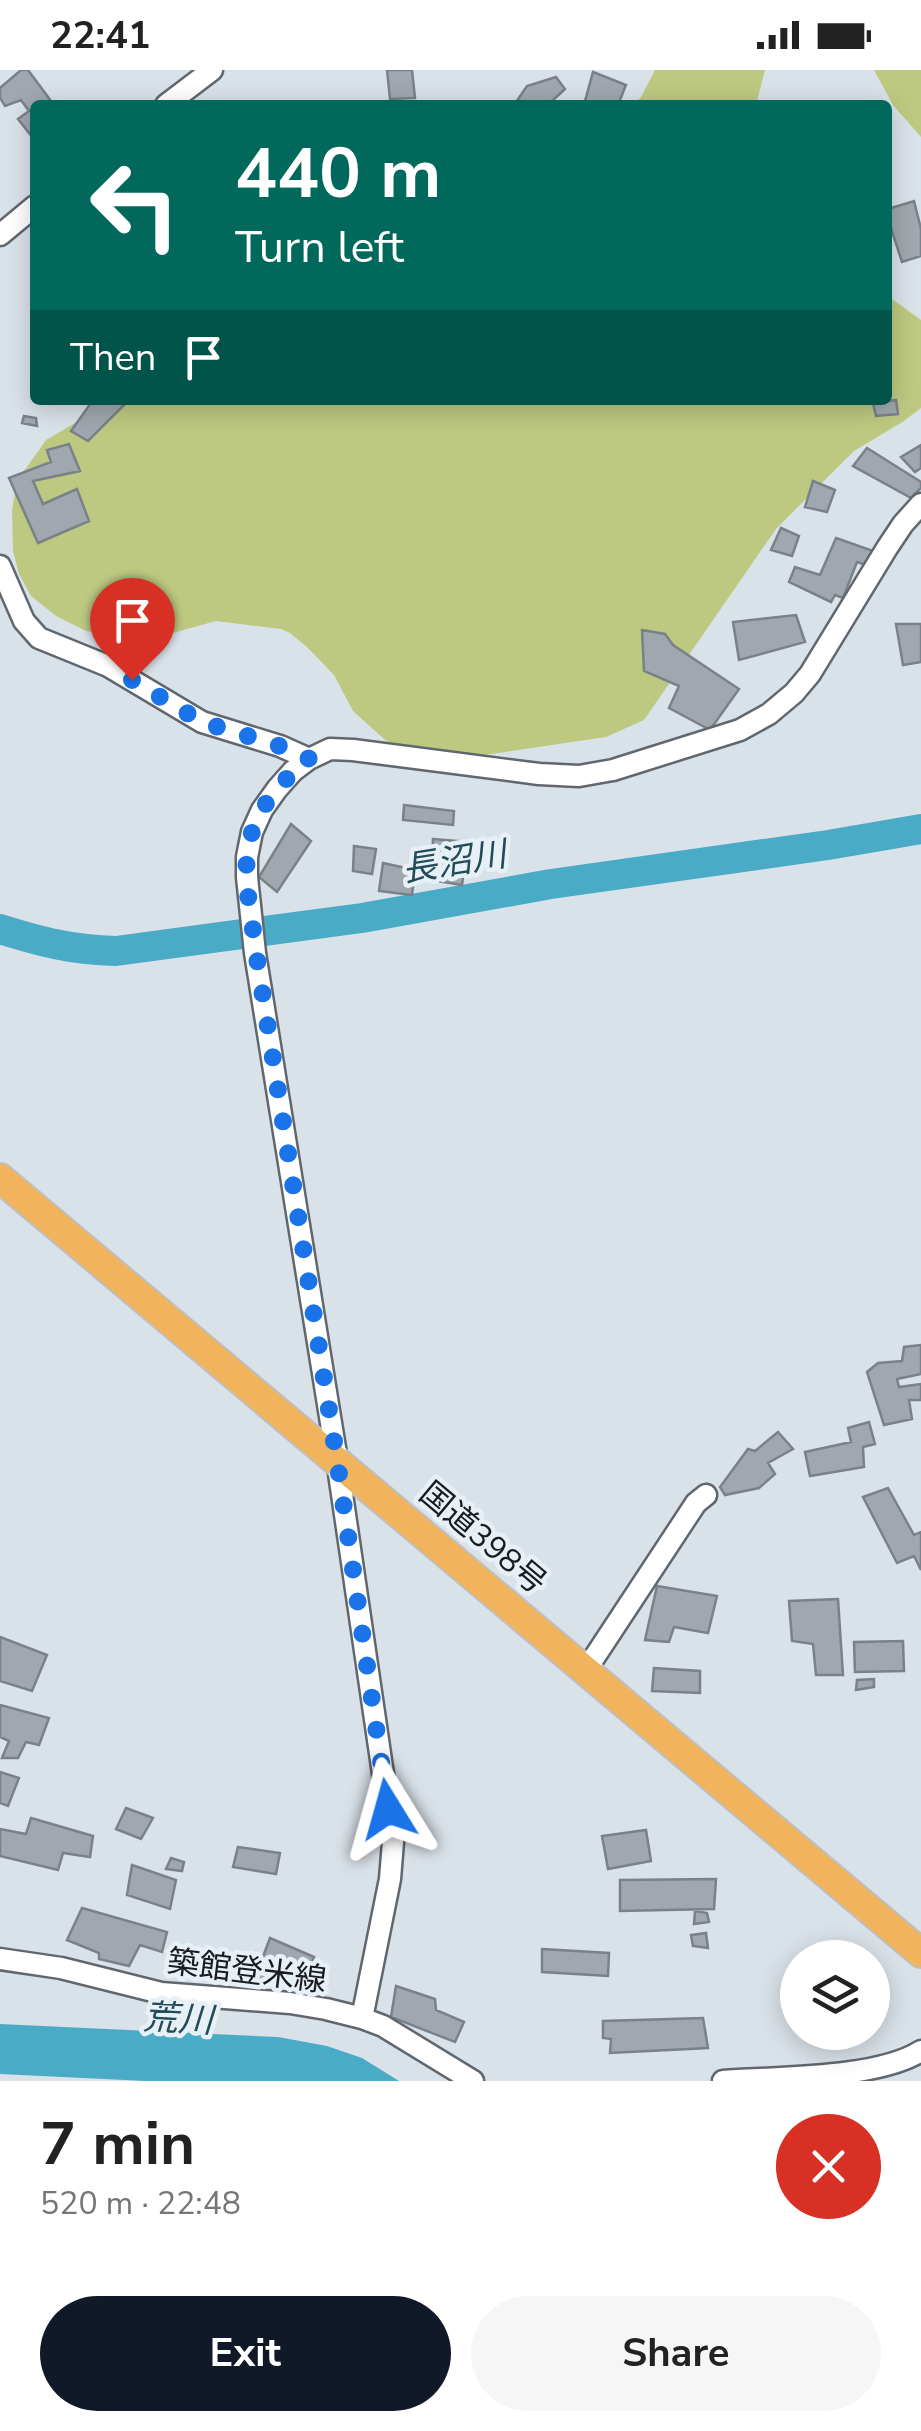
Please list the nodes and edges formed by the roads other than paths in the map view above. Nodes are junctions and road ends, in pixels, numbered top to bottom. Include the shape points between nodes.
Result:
1 (212, 70) edge
2 (173, 100) edge
3 (30, 210) edge
4 (0, 235) edge
5 (921, 504) edge
6 (0, 566) edge
7 (310, 759) junction
8 (0, 1178) edge
9 (337, 1460) junction
10 (706, 1495) dead end
11 (586, 1670) junction
12 (921, 1953) edge
13 (0, 1959) edge
14 (362, 2018) junction
15 (921, 2051) edge
16 (861, 2076) edge
17 (473, 2081) edge
18 (723, 2081) edge

1 - 2 street
3 - 4 street
5 - 7 street via 810,674 769,714 740,730 578,776 352,750 330,749
6 - 7 street via 24,621 39,638 108,666 202,722
7 - 9 street via 262,810 247,857 256,952
8 - 9 highway, 国道398号
9 - 11 highway, 国道398号
9 - 14 street via 393,1842
10 - 11 street
11 - 12 highway, 国道398号
13 - 14 street, 築館登米線 via 161,1992 290,2002
14 - 17 street, 築館登米線
15 - 16 street
16 - 18 street

